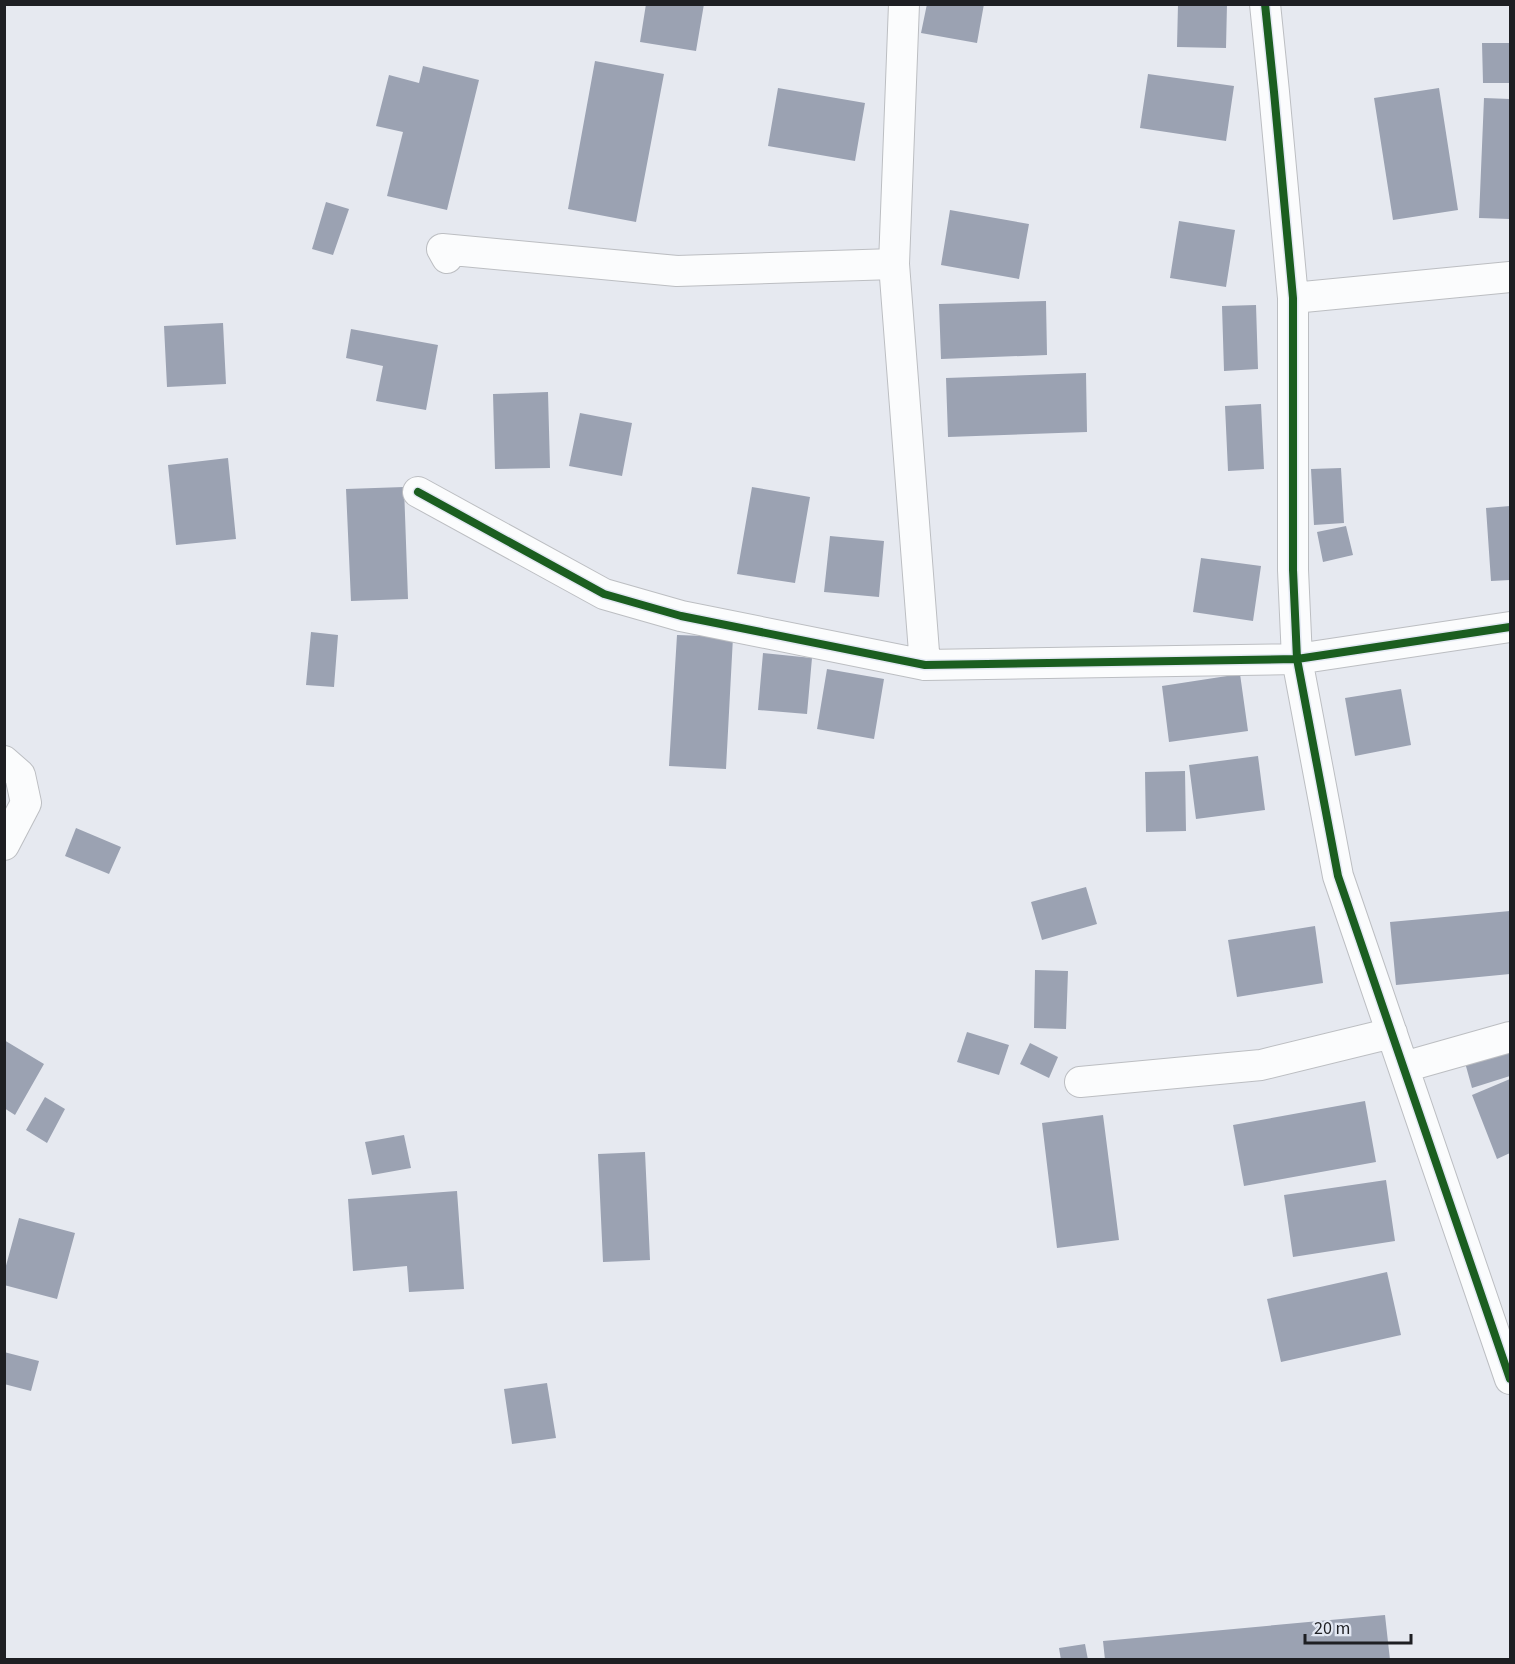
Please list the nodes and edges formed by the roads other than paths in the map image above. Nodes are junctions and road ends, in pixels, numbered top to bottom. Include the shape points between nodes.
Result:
1 (904, 4) edge
2 (1265, 4) edge
3 (447, 258) dead end
4 (894, 264) junction
5 (1510, 278) edge
6 (1293, 298) junction
7 (417, 492) dead end
8 (1510, 627) edge
9 (1297, 659) junction
10 (925, 665) junction
11 (4, 761) edge
12 (4, 846) edge
13 (1392, 1033) junction
14 (1510, 1037) edge
15 (1404, 1067) junction
16 (1080, 1082) dead end
17 (1510, 1379) edge

1 - 4 street
2 - 6 street
3 - 4 street via 442,249 677,271
4 - 10 street
5 - 6 street
6 - 9 street via 1293,570
7 - 10 street via 604,594 681,616
8 - 9 street
9 - 10 street
9 - 13 street via 1338,876
11 - 12 street via 20,775 26,803
13 - 15 street
13 - 16 street via 1261,1065
14 - 15 street
15 - 17 street

